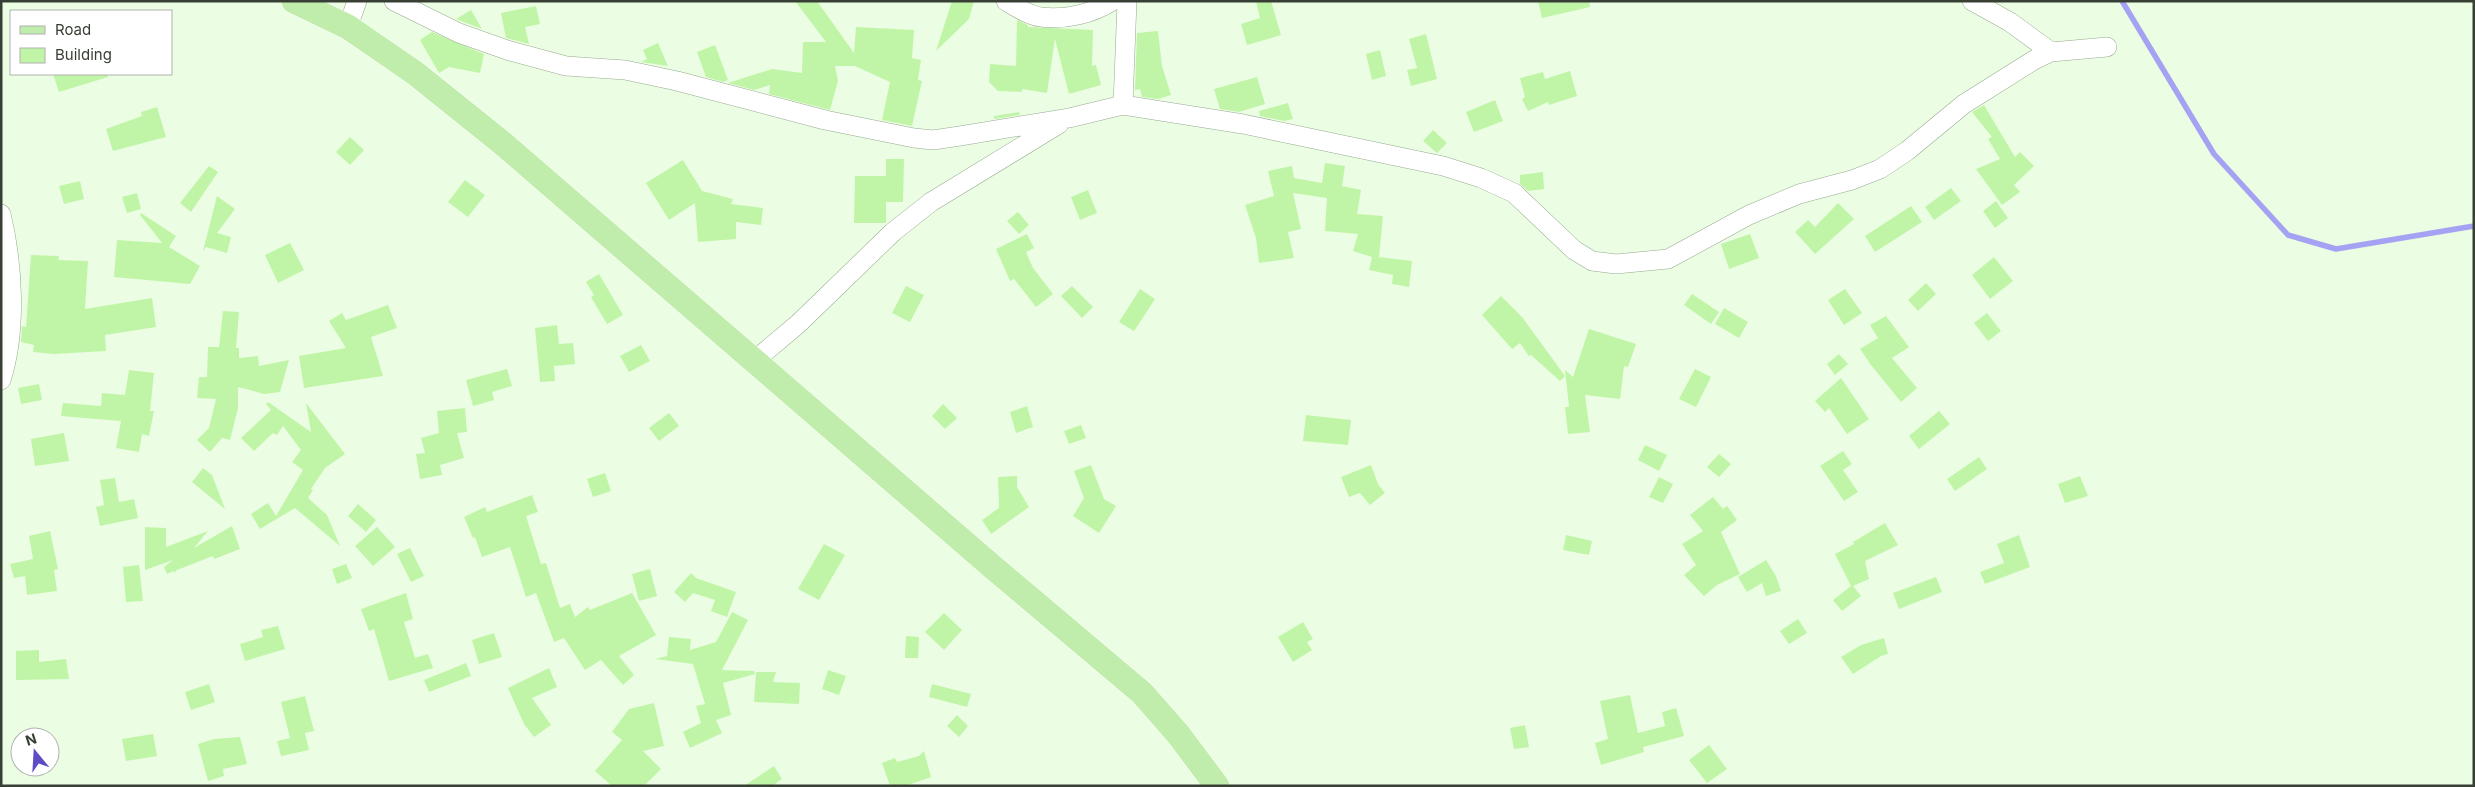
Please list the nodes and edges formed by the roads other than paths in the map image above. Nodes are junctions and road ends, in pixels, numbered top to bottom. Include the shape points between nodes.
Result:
1 (294, 1) edge
2 (357, 1) edge
3 (394, 1) edge
4 (1006, 1) edge
5 (1112, 1) edge
6 (1127, 1) edge
7 (1972, 1) edge
8 (348, 27) junction
9 (2107, 47) dead end
10 (2051, 52) junction
11 (1123, 105) junction
12 (1069, 118) junction
13 (1, 214) edge
14 (754, 361) junction
15 (1, 380) edge
16 (1217, 786) edge

1 - 8 main road
2 - 8 street
3 - 12 street via 459,33 510,51 566,66 625,70 676,81 877,132 933,140
4 - 5 street via 1040,18 1082,14
6 - 11 street
7 - 10 street via 2010,22
8 - 14 main road via 415,73 501,142
9 - 10 street
10 - 11 street via 1964,104 1880,169 1800,194 1748,215 1668,259 1616,264 1592,261 1574,250 1514,193 1443,166 1243,124
11 - 12 street
12 - 14 street via 931,202 892,232 798,324
13 - 15 street via 7,238 10,326
14 - 16 main road via 1142,693

